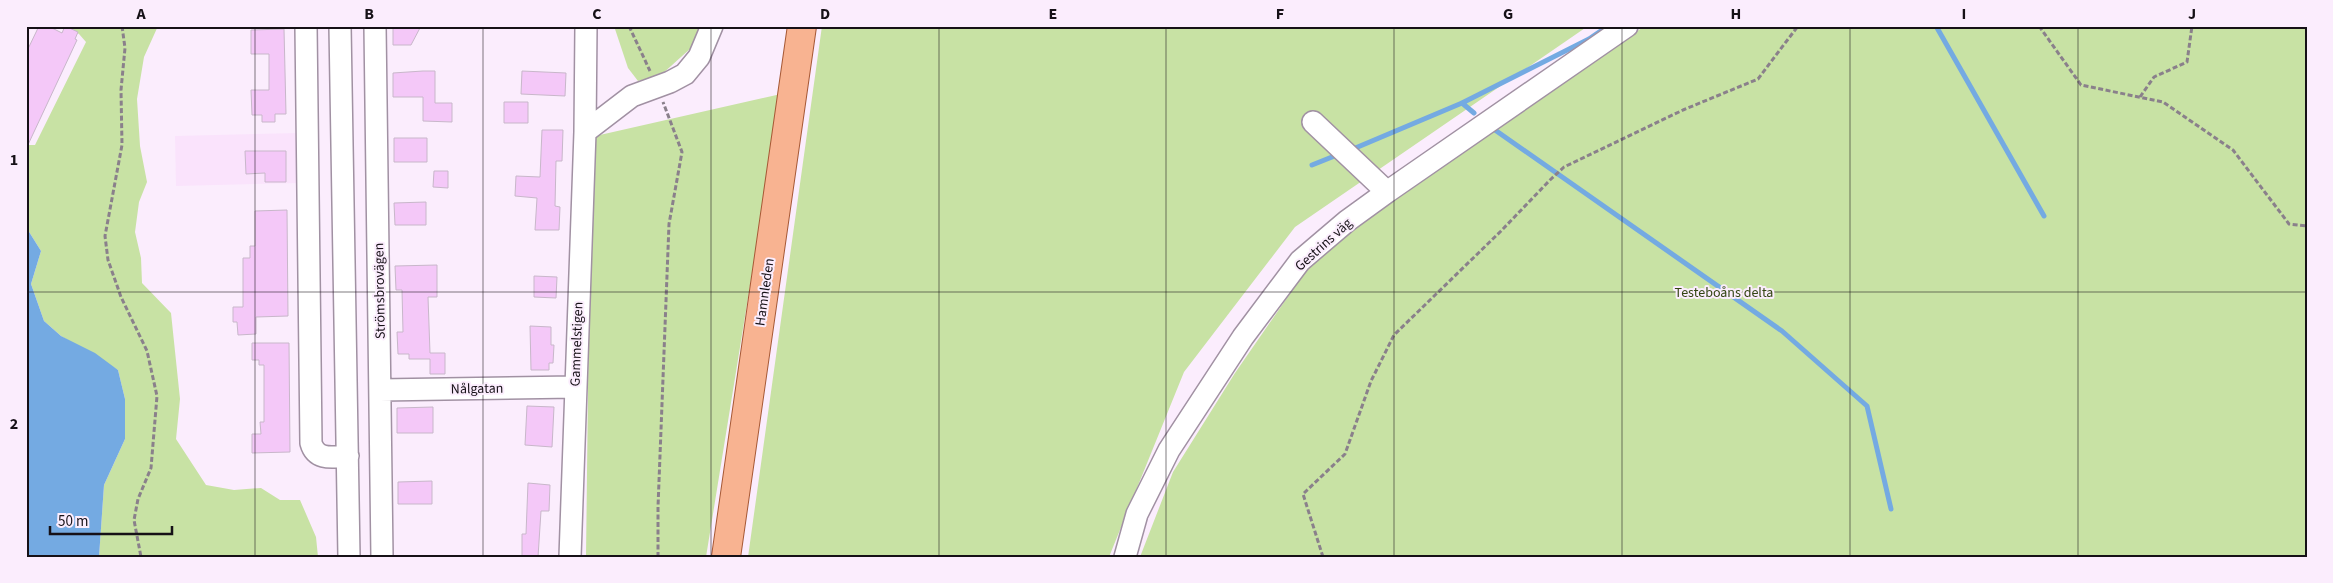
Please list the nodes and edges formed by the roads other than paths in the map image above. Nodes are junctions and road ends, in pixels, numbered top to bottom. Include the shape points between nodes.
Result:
1 (306, 26) edge
2 (340, 26) edge
3 (375, 26) edge
4 (586, 26) edge
5 (712, 26) edge
6 (802, 26) edge
7 (1628, 26) edge
8 (1313, 122) dead end
9 (584, 132) junction
10 (1387, 192) junction
11 (574, 387) junction
12 (380, 390) junction
13 (348, 456) junction
14 (349, 557) edge
15 (382, 557) edge
16 (570, 557) edge
17 (726, 557) edge
18 (1125, 557) edge

1 - 13 street via 311,443 313,450 321,456
2 - 13 street
3 - 12 street, Strömsbrovägen
4 - 9 street, Gammelstigen
5 - 9 street via 705,47 690,69 678,78 625,100
6 - 17 main road, Hamnleden
7 - 10 street, Gestrins väg
8 - 10 street
9 - 11 street, Gammelstigen
10 - 18 street, Gestrins väg via 1300,261 1243,337 1168,450 1137,514
11 - 12 street, Nålgatan
11 - 16 street, Gammelstigen
12 - 15 street, Strömsbrovägen
13 - 14 street

